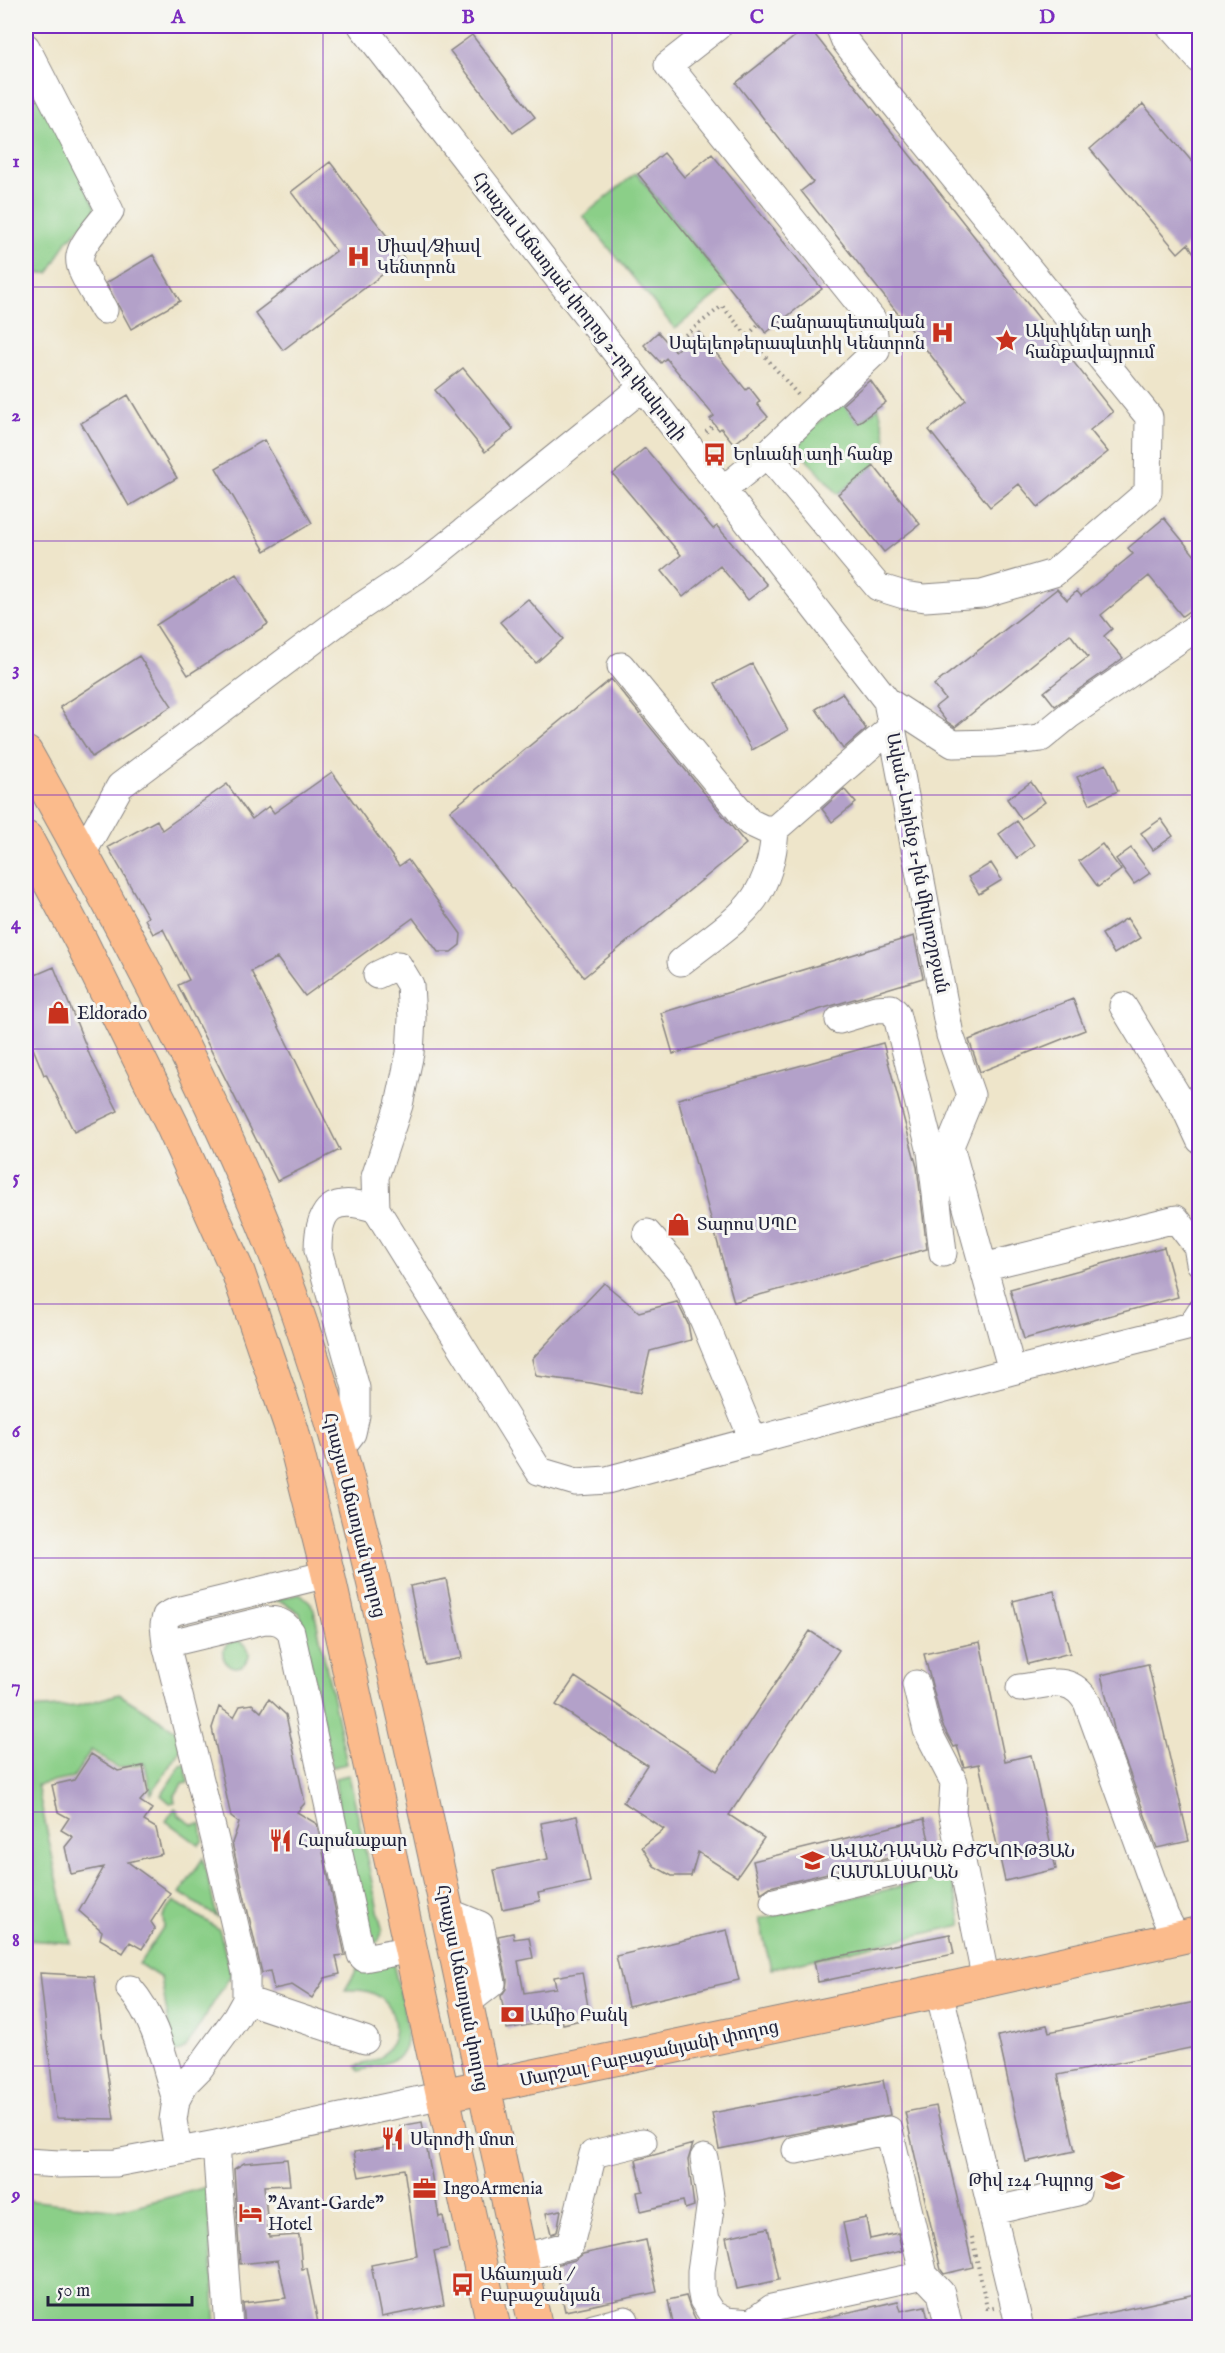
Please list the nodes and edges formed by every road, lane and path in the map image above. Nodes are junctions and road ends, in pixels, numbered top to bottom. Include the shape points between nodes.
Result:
1 (362, 26) edge
2 (718, 26) edge
3 (839, 26) edge
4 (1171, 26) edge
5 (26, 47) edge
6 (1200, 60) edge
7 (104, 310) dead end
8 (759, 324) dead end
9 (748, 335) junction
10 (671, 346) dead end
11 (643, 387) junction
12 (812, 412) junction
13 (767, 454) junction
14 (724, 489) junction
15 (1200, 625) edge
16 (621, 666) dead end
17 (887, 701) junction
18 (892, 727) junction
19 (26, 753) edge
20 (775, 829) junction
21 (26, 837) edge
22 (82, 854) junction
23 (681, 962) dead end
24 (377, 975) dead end
25 (1123, 1006) dead end
26 (839, 1020) dead end
27 (1200, 1140) edge
28 (941, 1149) junction
29 (376, 1209) junction
30 (647, 1233) dead end
31 (943, 1253) dead end
32 (1200, 1263) edge
33 (983, 1267) junction
34 (1200, 1312) edge
35 (1012, 1371) junction
36 (754, 1442) junction
37 (340, 1449) junction
38 (328, 1574) junction
39 (166, 1644) junction
40 (916, 1684) dead end
41 (1020, 1688) dead end
42 (960, 1857) junction
43 (774, 1902) dead end
44 (1188, 1936) edge
45 (412, 1949) junction
46 (986, 1981) junction
47 (130, 1989) dead end
48 (939, 1991) junction
49 (246, 2000) junction
50 (365, 2040) dead end
51 (483, 2088) junction
52 (444, 2095) junction
53 (176, 2100) junction
54 (643, 2142) dead end
55 (216, 2144) junction
56 (178, 2150) junction
57 (796, 2150) dead end
58 (704, 2158) dead end
59 (26, 2162) edge
60 (1077, 2192) dead end
61 (992, 2211) junction
62 (520, 2258) junction
63 (924, 2275) junction
64 (752, 2325) edge
65 (229, 2328) edge
66 (494, 2328) edge
67 (536, 2328) edge
68 (592, 2328) edge
69 (627, 2328) edge
70 (949, 2328) edge
71 (1020, 2328) edge

1 - 11 street, Հրաչյա Աճառյան փողոց 2-րդ փակուղի
2 - 12 street via 668,65 872,319 876,351
3 - 13 street via 845,41 888,96 1149,417 1148,492 1054,573 982,594 925,598 878,587
4 - 6 street
5 - 7 street via 110,211 84,243 78,257 80,270
8 - 9 path
9 - 10 path via 722,306
9 - 12 path
11 - 14 street, Հրաչյա Աճառյան փողոց 2-րդ փակուղի
11 - 22 street via 416,570 342,619 120,786
12 - 13 street
13 - 14 street
14 - 17 street, Հրաչյա Աճառյան փողոց 2-րդ փակուղի
15 - 17 street, Ավան-Առինջ 1-ին միկրոշրջան via 1041,738 953,744
16 - 20 street via 749,822
17 - 18 street, Ավան-Առինջ 1-ին միկրոշրջան
18 - 20 street
18 - 28 street, Ավան-Առինջ 1-ին միկրոշրջան via 950,1035 971,1095
19 - 22 main road, Հրաչյա Աճառյան փողոց
20 - 23 street via 770,870 763,888 749,907
21 - 38 main road via 167,1115 238,1272 292,1430
22 - 37 main road, Հրաչյա Աճառյան փողոց via 123,927 209,1101 255,1206 279,1264
24 - 29 street via 398,965 410,986 412,1018 410,1053 399,1105 375,1177
25 - 27 street
26 - 28 street via 876,1009 891,1008 896,1013
28 - 31 street
28 - 33 street
29 - 36 street via 538,1470 576,1482 607,1480
29 - 37 street via 359,1203 329,1208 318,1230 318,1250 356,1388 352,1433
30 - 36 street via 681,1272
32 - 33 street via 1197,1246 1176,1219
33 - 35 street
34 - 35 street via 1191,1326
35 - 36 street
37 - 51 main road, Հրաչյա Աճառյան փողոց via 448,1912
38 - 39 street via 176,1611 166,1616
38 - 45 main road
39 - 45 street via 265,1620 286,1625 291,1632 323,1773 360,1954 364,1958
39 - 49 street via 246,1973
40 - 42 street via 927,1730 954,1782 952,1812
41 - 44 street via 1064,1683 1082,1693 1165,1916
42 - 43 street
42 - 46 street
44 - 46 main road, Մարշալ Բաբաջանյանի փողոց
45 - 52 main road
46 - 48 main road, Մարշալ Բաբաջանյանի փողոց
47 - 53 street via 149,2017
48 - 51 main road, Մարշալ Բաբաջանյանի փողոց
48 - 61 street
49 - 50 street
49 - 53 street via 199,2069 184,2083
51 - 52 main road, Մարշալ Բաբաջանյանի փողոց
51 - 62 main road, Հրաչյա Աճառյան փողոց
52 - 55 street, Մարշալ Բաբաջանյանի փողոց
52 - 66 main road
53 - 56 street via 173,2120
54 - 62 street via 593,2154 570,2245
55 - 56 street, Մարշալ Բաբաջանյանի փողոց
55 - 65 street
56 - 59 street, Մարշալ Բաբաջանյանի փողոց via 116,2163
57 - 63 street via 889,2130
58 - 64 street via 711,2202 701,2271 703,2300 712,2314 725,2321
60 - 61 street
61 - 71 street
62 - 67 main road, Հրաչյա Աճառյան փողոց
63 - 64 street via 772,2308
63 - 70 street via 941,2293
68 - 69 street via 625,2320

